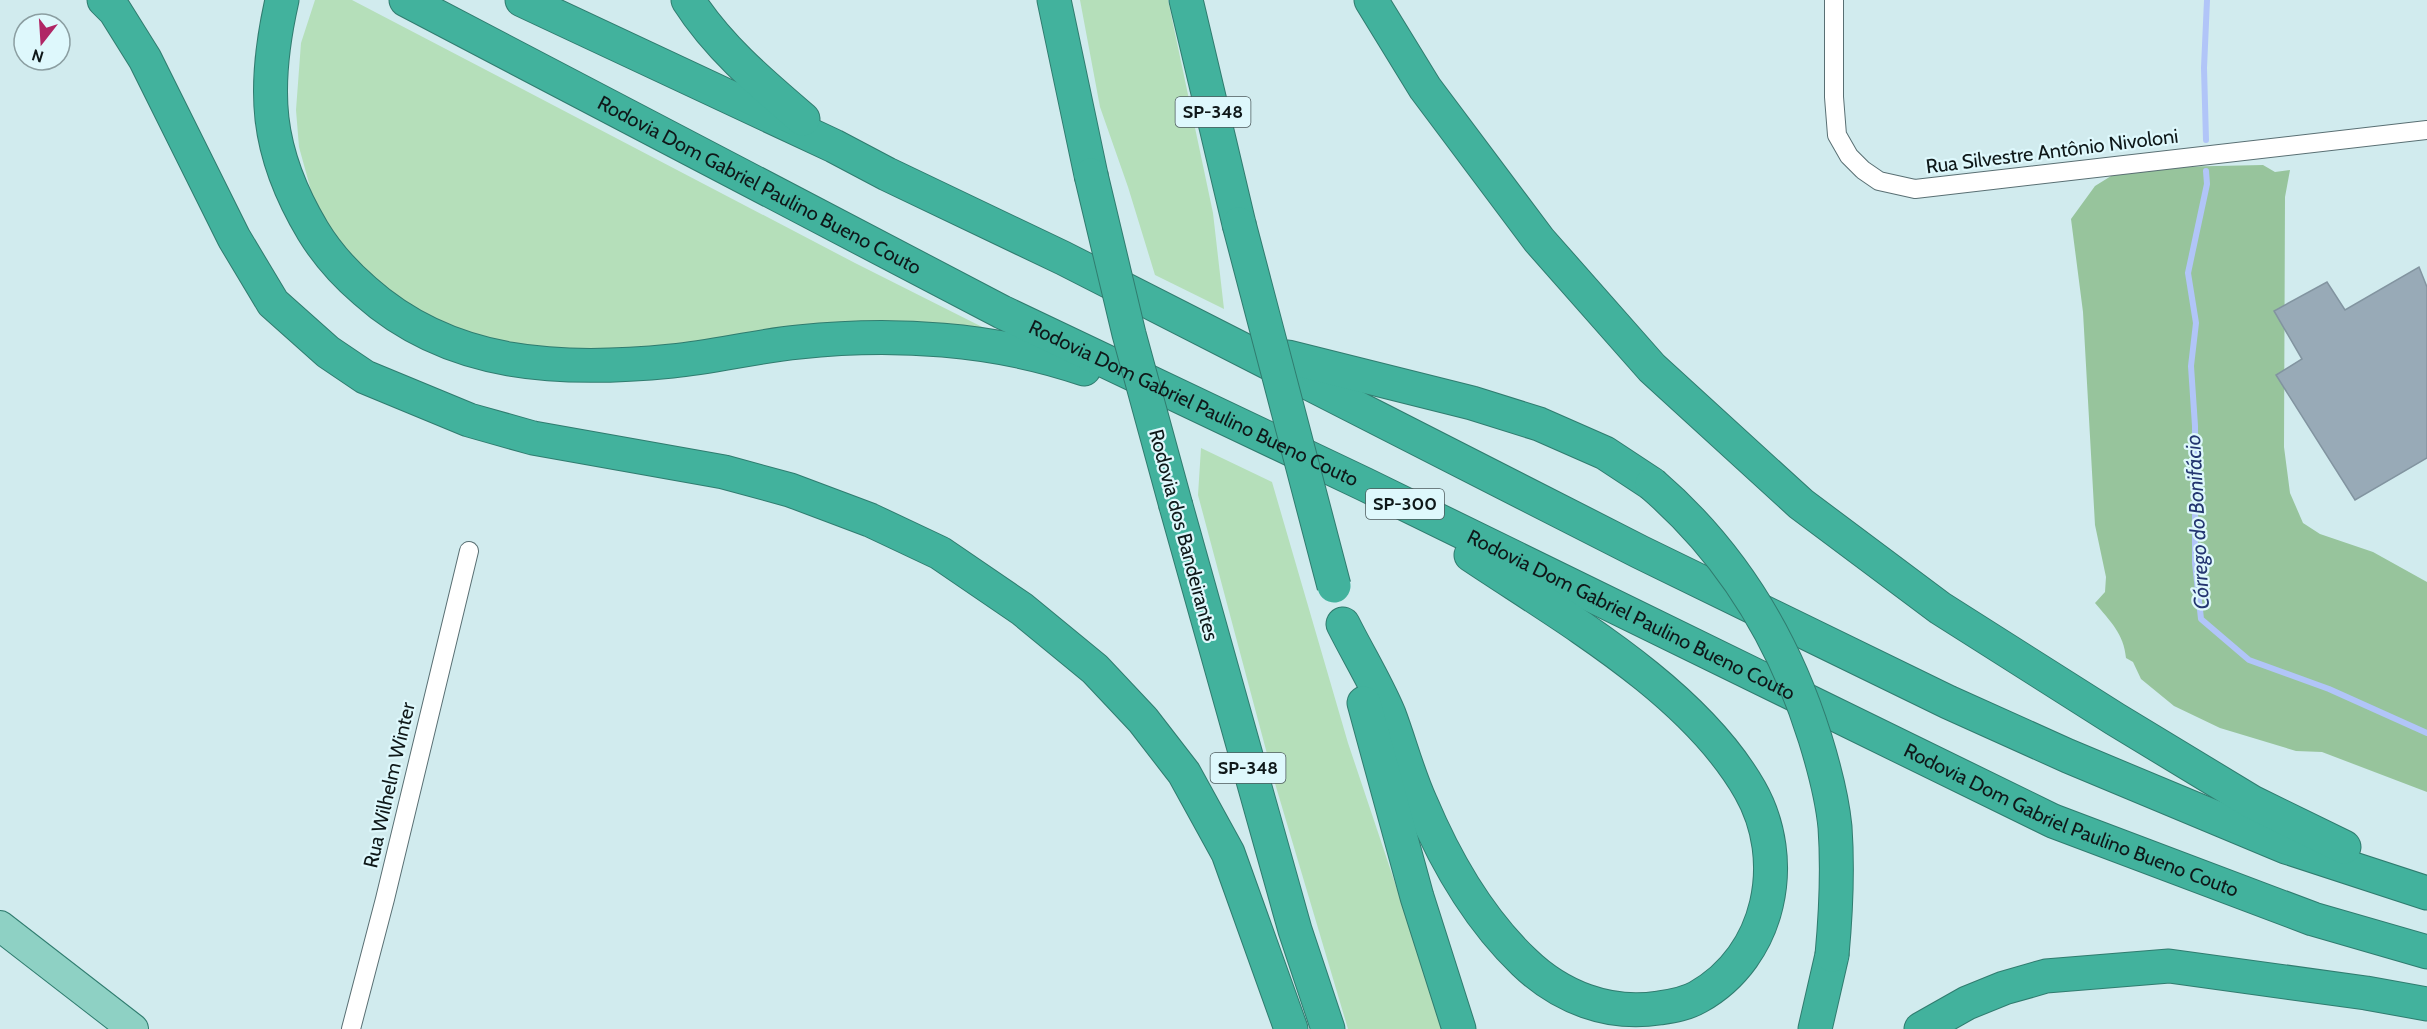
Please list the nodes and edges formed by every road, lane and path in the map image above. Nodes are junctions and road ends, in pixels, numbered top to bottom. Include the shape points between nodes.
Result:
1 (104, 0) edge
2 (282, 0) edge
3 (406, 0) edge
4 (522, 0) edge
5 (688, 0) edge
6 (1186, 0) edge
7 (1371, 0) edge
8 (1834, 0) edge
9 (1054, 8) edge
10 (2427, 130) edge
11 (834, 146) junction
12 (1224, 340) junction
13 (1215, 413) junction
14 (1364, 484) junction
15 (469, 551) dead end
16 (1342, 624) junction
17 (2427, 878) edge
18 (2427, 894) edge
19 (0, 926) edge
20 (2427, 952) edge
21 (2427, 1004) edge
22 (133, 1029) edge
23 (351, 1029) edge
24 (1291, 1029) edge
25 (1328, 1029) edge
26 (1459, 1029) edge
27 (1815, 1029) edge
28 (1922, 1029) edge

1 - 24 highway via 145,59 234,238 273,303 328,352 365,377 469,420 533,438 724,472 790,490 870,520 940,554 1022,609 1088,663 1143,720 1184,773 1228,853
2 - 13 highway via 272,45 269,102 286,181 322,246 343,271 385,309 426,335 482,355 546,364 605,366 848,339 980,344 1056,359
3 - 13 highway, Rodovia Dom Gabriel Paulino Bueno Couto / SP-300 via 982,302
4 - 11 highway
5 - 11 highway via 700,20 742,66
6 - 16 highway, SP-348, bridge
7 - 17 highway via 1425,88 1539,240 1652,368 1801,504 1940,608 2253,802 2307,831
8 - 10 street, Rua Silvestre Antônio Nivoloni via 1837,135 1863,170 1879,181 1898,186 1915,189
9 - 25 highway, Rodovia dos Bandeirantes / SP-348, bridge via 1129,334 1295,930
11 - 12 highway
12 - 18 highway via 1640,552 1948,702 2286,847
12 - 27 highway, bridge via 1472,403 1539,424 1605,453 1652,484 1721,555 1764,619 1792,673 1827,777 1837,891 1832,955
13 - 14 highway, Rodovia Dom Gabriel Paulino Bueno Couto / SP-300
14 - 16 highway via 1586,633 1668,693 1721,745 1750,791 1769,842 1770,890 1758,931 1746,952 1715,986 1696,998 1643,1010 1602,1008 1565,992 1525,964 1490,925 1454,867 1420,803 1388,711
14 - 20 highway, Rodovia Dom Gabriel Paulino Bueno Couto / SP-300 via 2053,821 2313,919
15 - 23 street, Rua Wilhelm Winter
16 - 26 highway, SP-348 via 1416,897
19 - 22 main road
21 - 28 highway via 2169,966 2046,976 1967,1003

